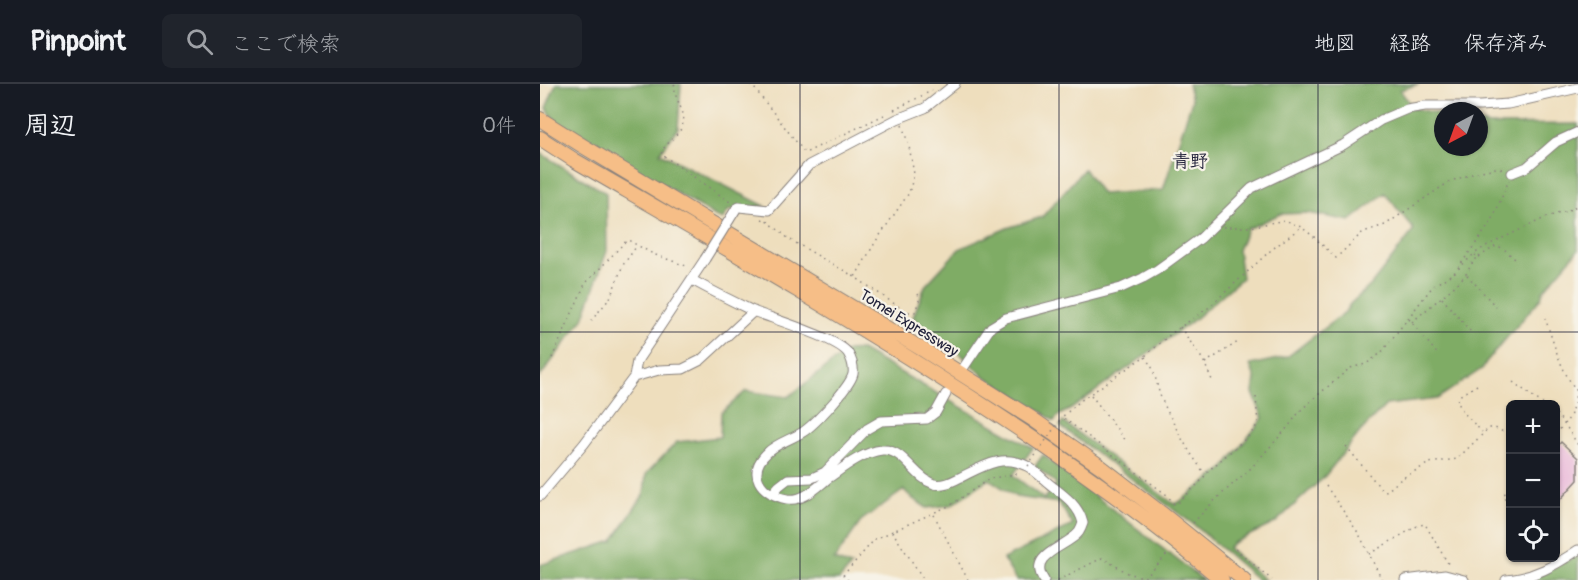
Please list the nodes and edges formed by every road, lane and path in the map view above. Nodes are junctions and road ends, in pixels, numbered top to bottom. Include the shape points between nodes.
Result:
1 (675, 84) edge
2 (751, 84) edge
3 (955, 84) edge
4 (1578, 88) edge
5 (934, 89) dead end
6 (898, 114) junction
7 (886, 115) dead end
8 (540, 119) edge
9 (1578, 132) edge
10 (540, 138) edge
11 (1512, 173) junction
12 (1578, 205) edge
13 (736, 209) junction
14 (760, 217) dead end
15 (1213, 227) junction
16 (1301, 227) junction
17 (637, 246) junction
18 (1474, 254) junction
19 (1478, 258) junction
20 (1516, 260) dead end
21 (1455, 272) junction
22 (1466, 274) junction
23 (695, 276) junction
24 (855, 277) junction
25 (918, 291) dead end
26 (1441, 297) junction
27 (1498, 309) dead end
28 (754, 311) junction
29 (1408, 318) junction
30 (1545, 318) dead end
31 (591, 321) dead end
32 (1412, 322) junction
33 (1180, 327) junction
34 (1471, 332) dead end
35 (1238, 342) dead end
36 (1144, 356) junction
37 (1439, 356) dead end
38 (552, 358) dead end
39 (1205, 364) junction
40 (964, 367) dead end
41 (634, 377) junction
42 (1212, 380) dead end
43 (1513, 382) dead end
44 (1477, 385) dead end
45 (1578, 387) edge
46 (1577, 391) edge
47 (946, 394) dead end
48 (1091, 394) junction
49 (1256, 398) dead end
50 (1536, 400) edge
51 (1062, 417) junction
52 (1560, 418) edge
53 (1564, 423) junction
54 (1560, 428) edge
55 (1482, 433) junction
56 (1506, 433) edge
57 (1126, 442) dead end
58 (1578, 445) edge
59 (1346, 446) dead end
60 (1028, 466) junction
61 (1206, 475) junction
62 (1326, 486) dead end
63 (772, 494) junction
64 (540, 496) edge
65 (933, 513) junction
66 (1193, 524) dead end
67 (892, 531) junction
68 (1235, 549) dead end
69 (1578, 550) edge
70 (1169, 552) dead end
71 (1369, 554) junction
72 (843, 575) junction
73 (1460, 578) edge
74 (839, 580) edge
75 (848, 580) edge
76 (924, 580) edge
77 (968, 580) edge
78 (1044, 580) edge
79 (1059, 580) edge
80 (1222, 580) edge
81 (1244, 580) edge
82 (1272, 580) edge
83 (1382, 580) edge
84 (1405, 580) edge
85 (1506, 580) edge

1 - 13 path via 684,116 682,128 661,154
2 - 7 path via 805,153
3 - 6 street via 925,108
4 - 15 street via 1508,104 1407,109 1381,120 1343,145 1252,188
5 - 6 path
6 - 13 street via 809,165 769,210
6 - 24 path via 914,174 909,193
8 - 81 highway, Tomei Expressway via 1031,418 1100,466
9 - 11 street via 1556,142 1527,167
10 - 80 highway, Tomei Expressway via 877,338 1022,430
11 - 16 path via 1496,168 1454,180 1385,225 1363,232 1336,258
11 - 21 path via 1491,220
12 - 18 path via 1496,240
13 - 23 street, bridge
14 - 24 path via 789,239
15 - 16 path via 1250,227 1285,220
15 - 40 street via 1143,279 1006,318 991,327
16 - 33 path via 1214,303
17 - 23 path
17 - 31 path via 622,265 610,298
17 - 38 path via 628,240 585,284
18 - 19 path
18 - 21 path
19 - 20 path via 1496,246
19 - 22 path
21 - 29 path via 1433,286
22 - 26 path
22 - 27 path
23 - 28 street
23 - 41 street via 637,361
24 - 25 path via 909,312 915,312
26 - 32 path
26 - 34 path
28 - 41 street via 701,360 684,369
28 - 63 street via 834,343 847,351 853,365 853,377 815,423 760,460 756,471 759,483
29 - 32 path
29 - 66 path via 1381,353 1366,364 1350,368 1300,411 1251,468
30 - 46 path via 1556,352
32 - 37 path
33 - 36 path
33 - 39 path
35 - 39 path
36 - 48 path
36 - 61 path via 1179,436
39 - 42 path
41 - 64 street
43 - 50 path
44 - 55 path via 1457,401
45 - 46 path
46 - 53 path via 1570,417
47 - 63 street via 927,419 881,421 867,429 825,472 812,478 788,480
48 - 51 path
48 - 57 path
49 - 61 path via 1258,424
51 - 60 path, bridge
51 - 61 path via 1174,504
52 - 53 path
53 - 54 path
53 - 58 path
55 - 56 path via 1495,428
55 - 59 path via 1457,459 1429,463 1387,491 1382,490
60 - 63 street via 1009,460 995,461 945,484 934,484 896,453 884,450 851,463 811,493 789,500
60 - 65 path via 1020,474 989,479
60 - 78 street via 1068,499 1081,513 1083,523 1079,533 1042,558 1039,568
62 - 71 path
65 - 67 path
65 - 77 path
67 - 72 path via 875,539
67 - 76 path
68 - 82 path
69 - 85 street via 1531,576
70 - 79 path via 1145,577 1130,574 1102,558
71 - 73 path via 1425,524
71 - 83 path
72 - 74 path
72 - 75 path
73 - 84 street via 1445,575

